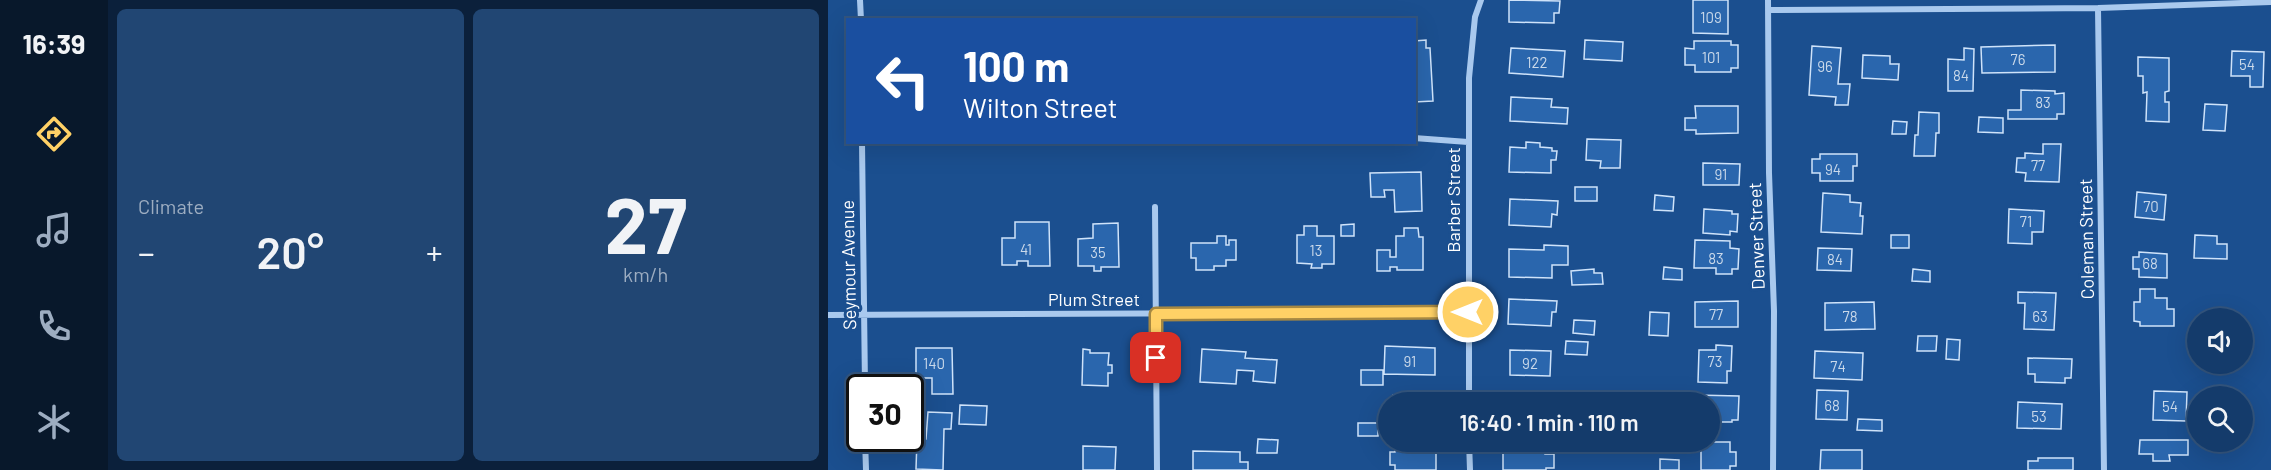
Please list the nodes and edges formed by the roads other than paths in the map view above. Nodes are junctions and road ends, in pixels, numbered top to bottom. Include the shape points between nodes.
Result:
1 (860, 0) edge
2 (1481, 0) edge
3 (1768, 0) edge
4 (2024, 0) edge
5 (2271, 2) edge
6 (2024, 8) junction
7 (2098, 8) junction
8 (1768, 10) junction
9 (861, 18) edge
10 (1416, 138) edge
11 (1468, 142) junction
12 (862, 144) edge
13 (1155, 207) dead end
14 (1468, 312) junction
15 (1156, 314) junction
16 (828, 315) edge
17 (864, 315) junction
18 (865, 374) edge
19 (1469, 392) edge
20 (865, 452) edge
21 (1469, 452) edge
22 (866, 470) edge
23 (1157, 470) edge
24 (1470, 470) edge
25 (1773, 470) edge
26 (2104, 470) edge

1 - 9 street
2 - 11 street, Barber Street via 1475,17 1469,78
3 - 8 street, Denver Street
4 - 6 street
5 - 7 street
6 - 7 street
6 - 8 street
7 - 26 street, Coleman Street
8 - 25 street, Denver Street
10 - 11 street
11 - 14 street, Barber Street
12 - 17 street, Seymour Avenue
13 - 15 street
14 - 15 street, Plum Street
14 - 19 street, Barber Street
15 - 17 street, Plum Street
15 - 23 street
16 - 17 street, Plum Street
17 - 18 street, Seymour Avenue
20 - 22 street
21 - 24 street

